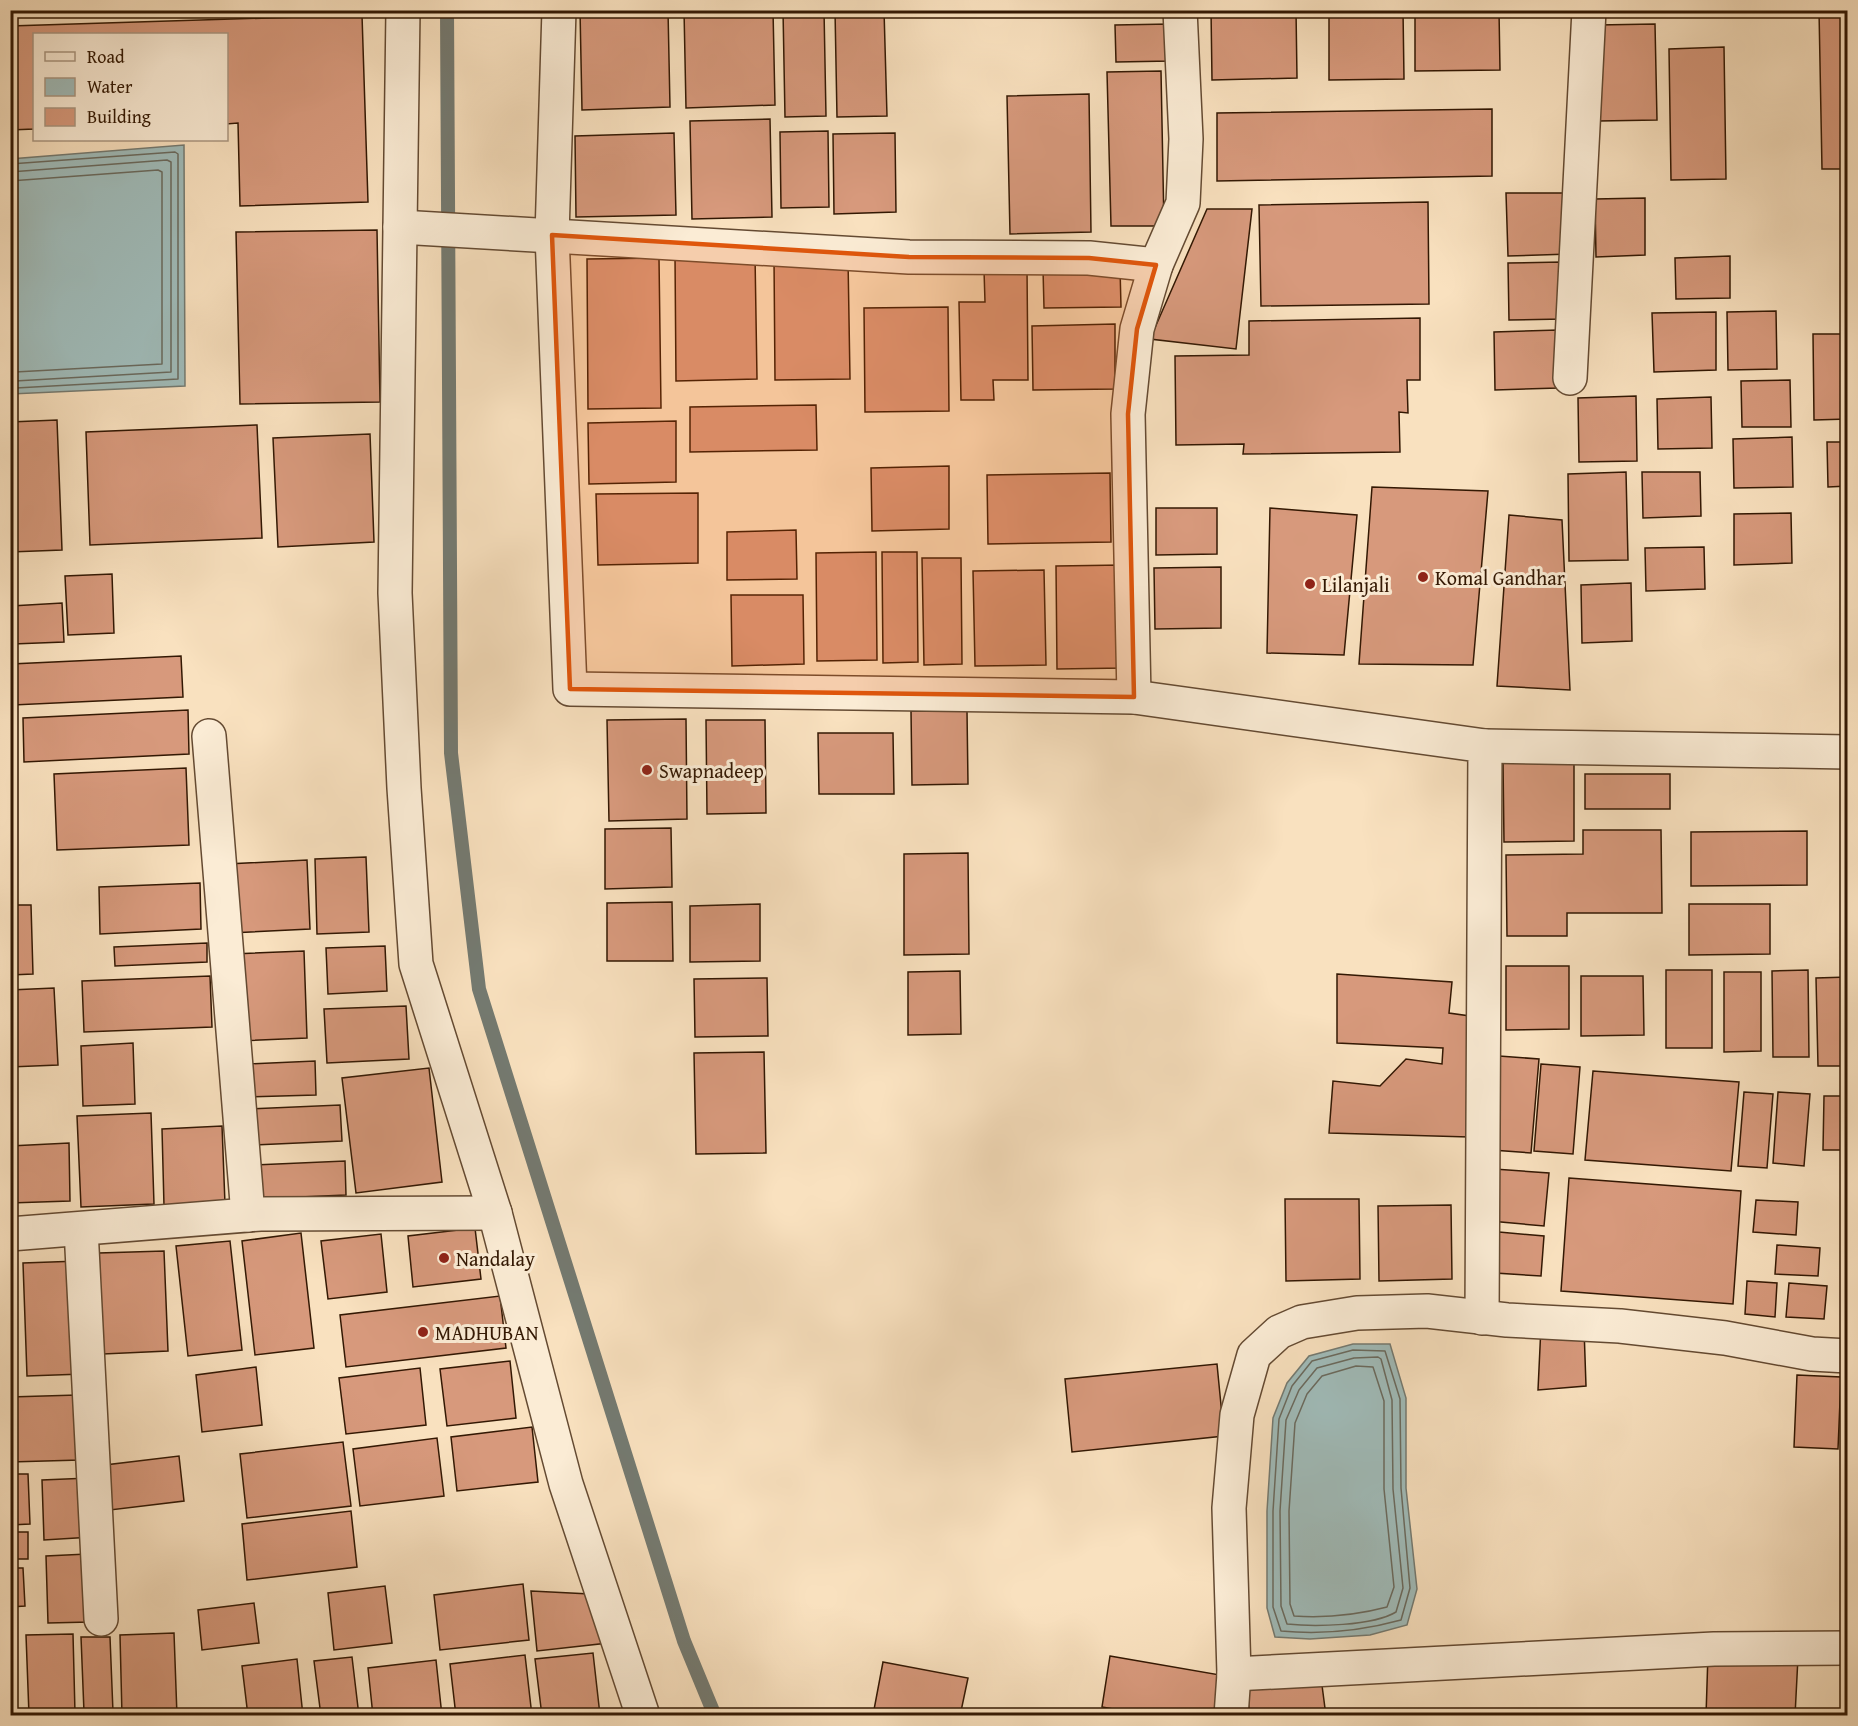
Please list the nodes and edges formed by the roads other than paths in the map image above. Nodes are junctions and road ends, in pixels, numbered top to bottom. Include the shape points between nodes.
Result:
1 (403, 10) edge
2 (560, 10) edge
3 (1180, 10) edge
4 (1590, 10) edge
5 (414, 228) junction
6 (552, 235) junction
7 (1156, 265) junction
8 (1570, 378) dead end
9 (1134, 697) junction
10 (208, 736) dead end
11 (1485, 746) junction
12 (1848, 752) edge
13 (495, 1213) junction
14 (248, 1215) junction
15 (81, 1229) junction
16 (10, 1234) edge
17 (1482, 1318) junction
18 (1848, 1356) edge
19 (101, 1619) dead end
20 (1848, 1648) edge
21 (1234, 1674) junction
22 (642, 1715) edge
23 (1231, 1716) edge

1 - 5 street
2 - 6 street
3 - 7 street via 1186,139 1183,203
4 - 8 street
5 - 6 street
5 - 13 street via 395,593 416,964
6 - 7 street via 909,257 1089,258
6 - 9 street via 570,689
7 - 9 street via 1137,329 1128,414
9 - 11 street
10 - 14 street
11 - 12 street
11 - 17 street
13 - 14 street
13 - 22 street via 566,1484
14 - 15 street
15 - 16 street
15 - 19 street
17 - 18 street via 1620,1326
17 - 21 street via 1427,1311 1357,1313 1302,1322 1279,1332 1254,1355 1237,1415 1229,1508
20 - 21 street via 1714,1649
21 - 23 street

